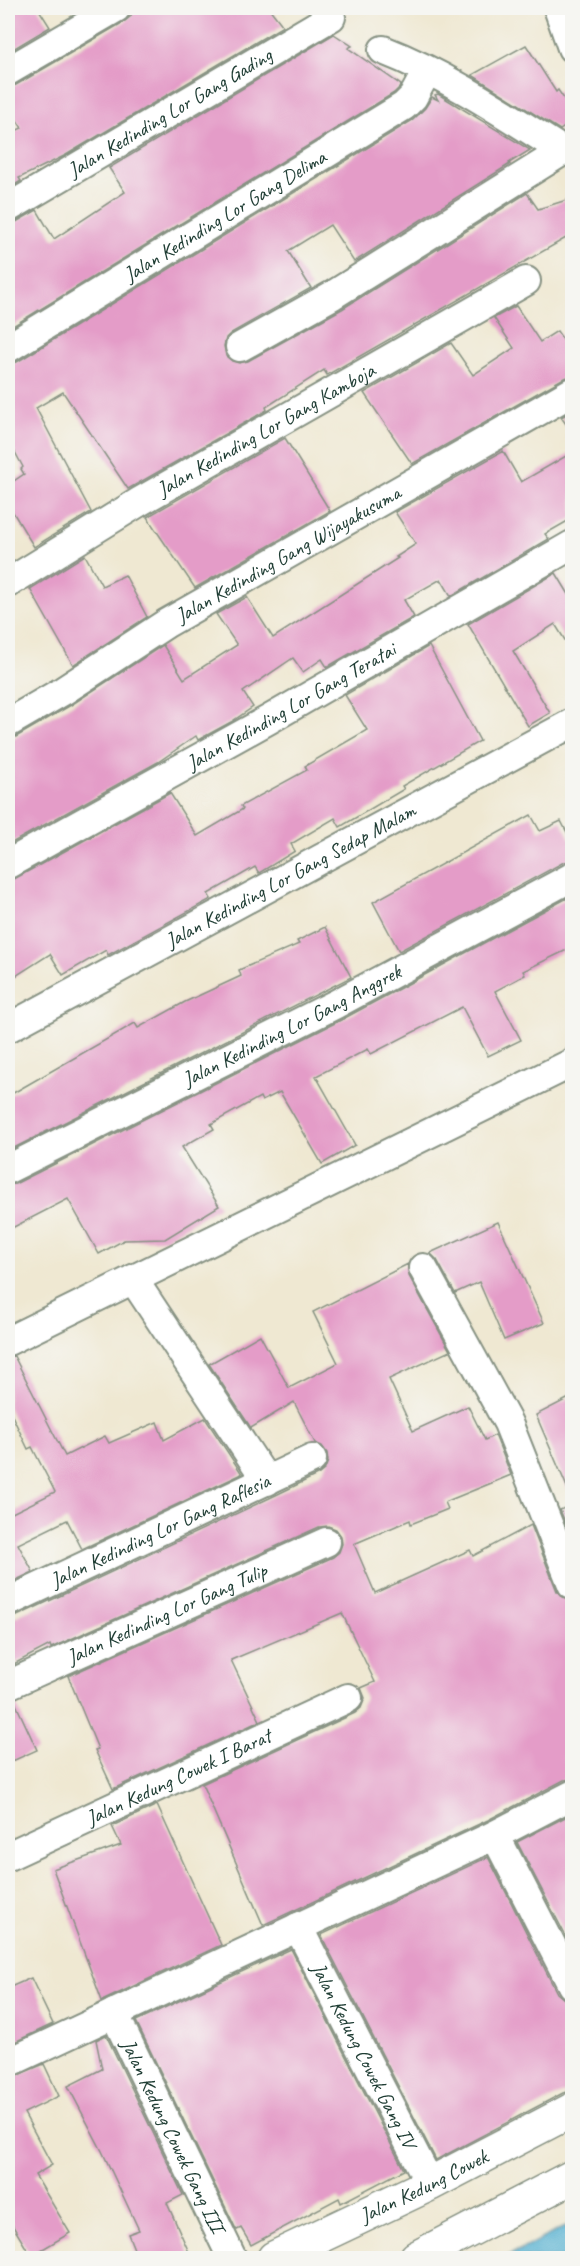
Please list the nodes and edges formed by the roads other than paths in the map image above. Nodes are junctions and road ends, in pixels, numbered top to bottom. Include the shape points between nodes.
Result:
1 (116, 8) edge
2 (327, 12) edge
3 (383, 50) dead end
4 (8, 71) edge
5 (427, 71) junction
6 (568, 151) edge
7 (8, 208) edge
8 (526, 281) dead end
9 (240, 347) dead end
10 (8, 348) edge
11 (573, 392) edge
12 (573, 545) edge
13 (8, 583) edge
14 (8, 723) edge
15 (573, 723) edge
16 (8, 864) edge
17 (573, 877) edge
18 (8, 1028) edge
19 (573, 1063) edge
20 (8, 1169) edge
21 (423, 1268) dead end
22 (133, 1279) junction
23 (8, 1341) edge
24 (312, 1459) dead end
25 (267, 1481) junction
26 (326, 1542) dead end
27 (573, 1584) edge
28 (8, 1602) edge
29 (8, 1685) edge
30 (348, 1698) dead end
31 (573, 1795) edge
32 (495, 1834) junction
33 (8, 1856) edge
34 (298, 1927) junction
35 (573, 1985) edge
36 (114, 2013) junction
37 (8, 2063) edge
38 (573, 2110) edge
39 (573, 2177) edge
40 (430, 2184) junction
41 (232, 2259) edge
42 (274, 2259) edge
43 (416, 2259) edge

1 - 4 street
2 - 7 street, Jalan Kedinding Lor Gang Gading
3 - 5 street
5 - 6 street
5 - 10 street, Jalan Kedinding Lor Gang Delima via 414,98 404,106
6 - 9 street via 333,295
8 - 13 street, Jalan Kedinding Lor Gang Kamboja via 139,502
11 - 14 street, Jalan Kedinding Gang Wijayakusuma via 168,623
12 - 16 street, Jalan Kedinding Lor Gang Teratai
15 - 18 street, Jalan Kedinding Lor Gang Sedap Malam
17 - 20 street, Jalan Kedinding Lor Gang Anggrek via 336,1004
19 - 22 street
21 - 27 street via 508,1423
22 - 23 street
22 - 25 street
24 - 25 street, Jalan Kedinding Lor Gang Raflesia
25 - 28 street, Jalan Kedinding Lor Gang Raflesia
26 - 29 street, Jalan Kedinding Lor Gang Tulip
30 - 33 street, Jalan Kedung Cowek I Barat
31 - 32 street
32 - 34 street
32 - 35 street
34 - 36 street
34 - 40 street, Jalan Kedung Cowek Gang IV
36 - 37 street
36 - 41 street, Jalan Kedung Cowek Gang III
38 - 40 main road, Jalan Kedung Cowek
39 - 43 main road
40 - 42 main road, Jalan Kedung Cowek

